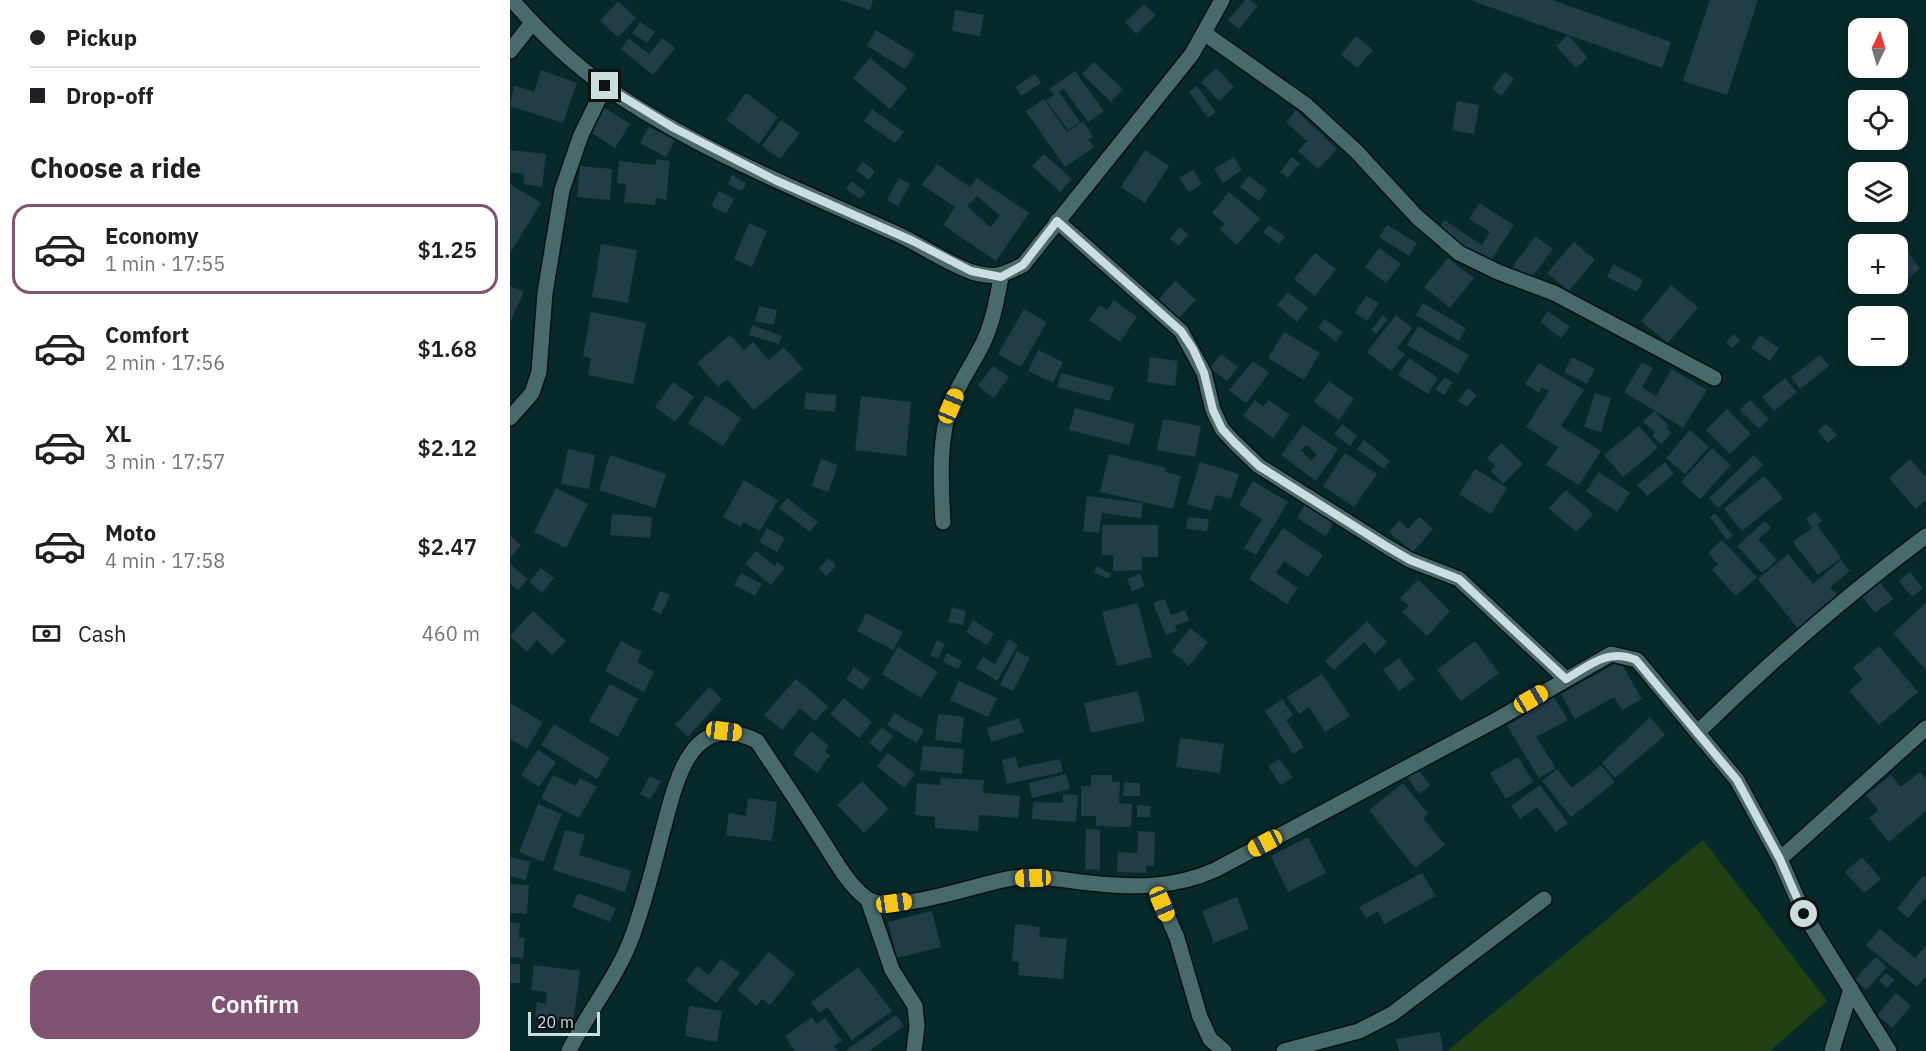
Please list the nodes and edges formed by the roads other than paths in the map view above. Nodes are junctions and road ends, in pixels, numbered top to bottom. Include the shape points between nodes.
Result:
1 (512, 0) edge
2 (1222, 0) edge
3 (532, 23) junction
4 (1204, 33) junction
5 (510, 51) edge
6 (605, 86) junction
7 (1057, 221) junction
8 (1001, 277) junction
9 (1714, 378) dead end
10 (510, 418) edge
11 (943, 522) dead end
12 (1926, 536) edge
13 (1566, 679) junction
14 (1926, 728) edge
15 (1699, 731) junction
16 (1780, 859) junction
17 (1155, 887) junction
18 (1544, 899) dead end
19 (868, 900) junction
20 (1851, 989) junction
21 (569, 1051) edge
22 (915, 1051) edge
23 (1224, 1051) edge
24 (1284, 1051) edge
25 (1832, 1051) edge
26 (1889, 1051) edge

1 - 3 street
2 - 4 street
3 - 5 street
3 - 6 street
4 - 7 street via 1192,54
4 - 9 street via 1306,105 1356,151 1417,217 1459,253 1554,293
6 - 8 street via 674,128 775,180 971,271
6 - 10 street via 581,135 562,190 545,293 539,372 532,393
7 - 8 street via 1023,265
7 - 13 street via 1181,331 1204,373 1222,429 1259,466 1410,560 1459,579
8 - 11 street via 994,315 951,406 940,473
12 - 15 street via 1855,588
13 - 15 street via 1611,654 1626,656 1636,660
13 - 17 street via 1215,870 1191,881
14 - 16 street
15 - 16 street via 1737,780
16 - 20 street via 1804,914
17 - 19 street via 1053,877 1012,878 924,900
17 - 23 street via 1177,938 1200,1017 1210,1039
18 - 24 street via 1392,1014 1359,1031
19 - 21 street via 848,879 757,741 724,731 706,738 678,774 633,935
19 - 22 street via 892,969 915,1006
20 - 25 street
20 - 26 street

